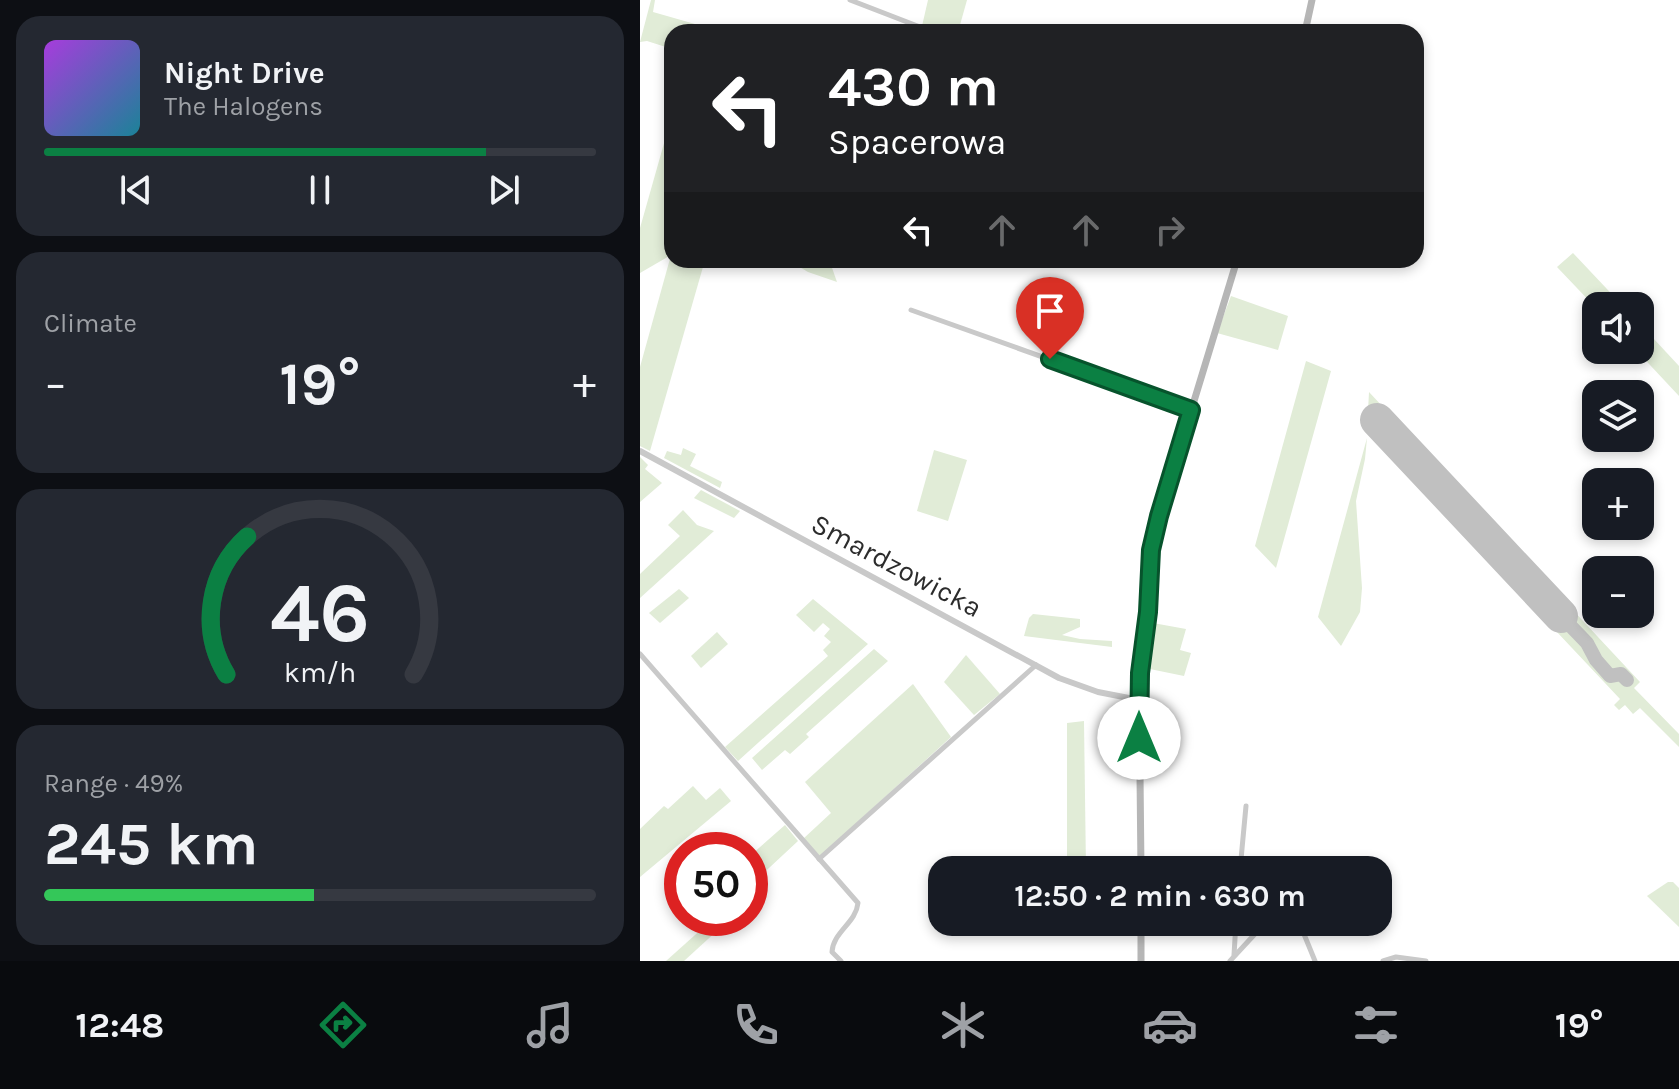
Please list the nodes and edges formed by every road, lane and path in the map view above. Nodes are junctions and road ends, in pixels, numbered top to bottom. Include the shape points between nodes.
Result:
1 (850, 0) edge
2 (1312, 0) edge
3 (912, 24) edge
4 (1307, 24) edge
5 (1235, 268) edge
6 (911, 310) dead end
7 (1191, 410) junction
8 (640, 451) edge
9 (640, 654) edge
10 (1036, 665) junction
11 (1139, 700) junction
12 (1246, 806) dead end
13 (1140, 856) edge
14 (1241, 856) edge
15 (819, 859) junction
16 (1141, 936) edge
17 (1235, 936) edge
18 (1252, 936) edge
19 (1305, 936) edge
20 (1233, 956) edge
21 (841, 961) edge
22 (1141, 961) edge
23 (1315, 961) edge
24 (1383, 961) edge
25 (1426, 961) edge

1 - 3 street
2 - 4 main road
5 - 7 main road
6 - 7 street
7 - 11 main road via 1151,550
8 - 10 street, Smardzowicka
9 - 15 street
10 - 11 street, Smardzowicka via 1083,688
10 - 15 street
11 - 13 main road
12 - 14 street
15 - 21 street via 858,903 833,944 832,952
16 - 22 main road
17 - 20 street
18 - 20 street
19 - 23 street
24 - 25 street

